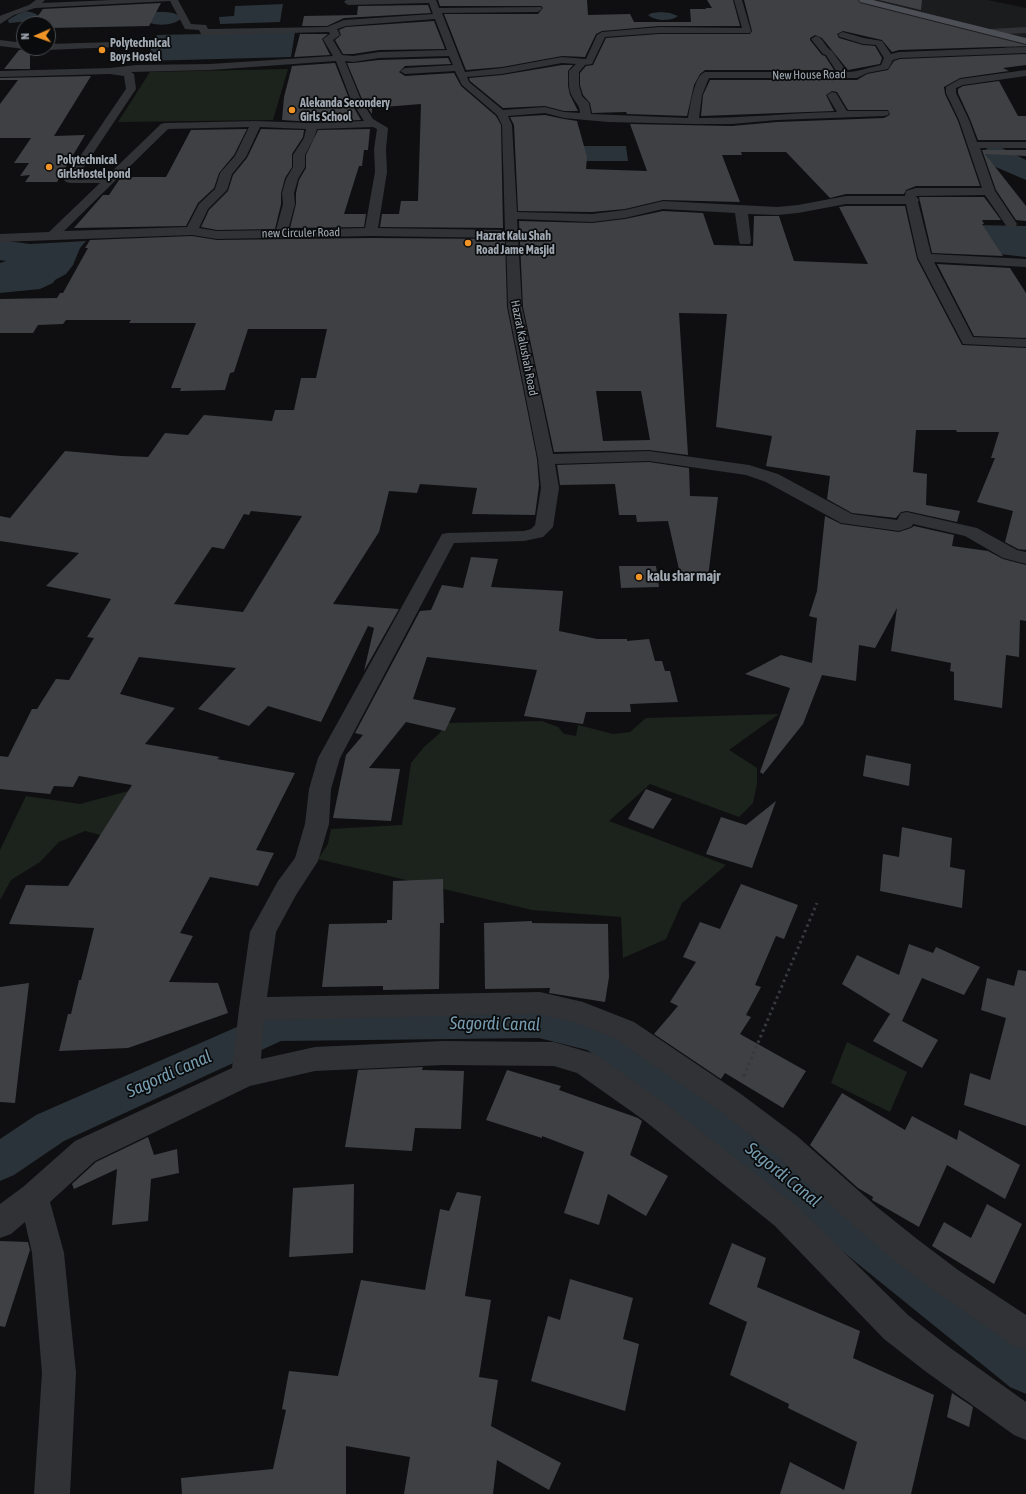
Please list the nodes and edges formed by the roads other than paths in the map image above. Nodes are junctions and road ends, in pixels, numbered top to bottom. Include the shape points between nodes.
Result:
1 (167, 0) edge
2 (174, 0) edge
3 (738, 0) edge
4 (863, 0) edge
5 (348, 2) dead end
6 (38, 3) edge
7 (434, 7) edge
8 (538, 9) dead end
9 (0, 10) edge
10 (20, 10) junction
11 (393, 11) dead end
12 (0, 21) edge
13 (328, 30) junction
14 (1026, 30) edge
15 (990, 32) junction
16 (843, 35) dead end
17 (816, 39) dead end
18 (1026, 41) edge
19 (0, 43) edge
20 (16, 45) edge
21 (114, 45) dead end
22 (56, 47) edge
23 (1026, 50) edge
24 (453, 53) junction
25 (339, 58) junction
26 (889, 58) junction
27 (582, 62) junction
28 (110, 71) junction
29 (405, 71) dead end
30 (460, 71) junction
31 (1026, 73) edge
32 (0, 74) edge
33 (844, 75) junction
34 (832, 95) dead end
35 (501, 112) junction
36 (884, 113) dead end
37 (844, 115) junction
38 (585, 116) junction
39 (693, 121) junction
40 (256, 124) junction
41 (376, 124) junction
42 (312, 126) junction
43 (972, 145) junction
44 (1026, 145) edge
45 (110, 179) junction
46 (989, 191) junction
47 (913, 200) junction
48 (741, 210) junction
49 (511, 215) junction
50 (1014, 222) dead end
51 (192, 231) junction
52 (370, 232) junction
53 (282, 233) junction
54 (512, 234) junction
55 (53, 235) junction
56 (0, 238) edge
57 (745, 241) dead end
58 (925, 258) junction
59 (1026, 264) edge
60 (1026, 343) edge
61 (546, 458) junction
62 (1026, 558) edge
63 (252, 1009) junction
64 (245, 1075) junction
65 (34, 1197) junction
66 (0, 1223) edge
67 (1026, 1334) edge
68 (1026, 1423) edge
69 (52, 1494) edge

1 - 6 street
2 - 13 street via 188,27 203,27 204,32
3 - 27 street via 747,31 659,30 602,35 589,62
4 - 15 main road
5 - 7 street
6 - 10 street
7 - 8 street
7 - 11 street
7 - 13 street via 344,23
7 - 24 street
9 - 10 street
10 - 12 street via 6,14
13 - 25 street via 332,29 335,35 328,39
14 - 15 street
15 - 18 main road
16 - 26 street via 879,43
17 - 33 street
19 - 20 street
21 - 22 street
23 - 26 street, New House Road via 915,54
24 - 25 street
24 - 30 street
25 - 28 street
25 - 41 street via 356,100 369,121
26 - 33 street, New House Road via 885,67 857,75
27 - 30 street via 562,60 502,71
27 - 38 street via 574,71 572,84 578,99 584,102
28 - 32 street
28 - 45 street via 129,74 131,89 70,180
29 - 30 street
30 - 35 street via 466,82
31 - 43 street via 960,82 951,86 951,93
33 - 39 street, New House Road via 705,75 697,95
34 - 37 street
35 - 38 street via 545,110 564,115
35 - 49 street, Hazrat Kalushah Road via 507,125
36 - 37 street
37 - 39 street
38 - 39 street via 608,120
40 - 42 street
40 - 45 street via 165,126
40 - 51 street via 240,157 226,173 221,190 204,207
41 - 42 street
41 - 52 street via 383,128 380,149 381,172
42 - 53 street via 309,138 299,155 299,167 288,193 289,204
43 - 44 street
43 - 46 street
45 - 55 street
46 - 47 street via 916,192 910,194
46 - 50 street
47 - 48 street via 846,200 798,209
47 - 58 street
48 - 49 street via 662,205 625,214 592,218
48 - 57 street
49 - 54 street, Hazrat Kalushah Road
51 - 53 street, new Circuler Road via 217,235
51 - 55 street, new Circuler Road
52 - 53 street, new Circuler Road
52 - 54 street, new Circuler Road
54 - 61 street, Hazrat Kalushah Road via 515,307
55 - 56 street, new Circuler Road
58 - 59 street
58 - 60 street via 968,341
61 - 62 street via 649,456 749,470 772,478 847,519 899,526 905,523 907,517 931,522 971,532 1010,554
61 - 63 street, Hazrat Kalushah Road via 550,488 544,527 537,533 524,536 448,538 329,758 320,789 317,824 306,861 287,888 263,932
63 - 64 street
63 - 67 street via 540,1003 583,1013 624,1030 731,1103 787,1146 906,1250
64 - 65 street via 85,1151
64 - 68 street via 315,1059 443,1053 554,1054 585,1063 655,1112 786,1216 896,1327
65 - 66 street
65 - 69 street via 48,1253 59,1373

